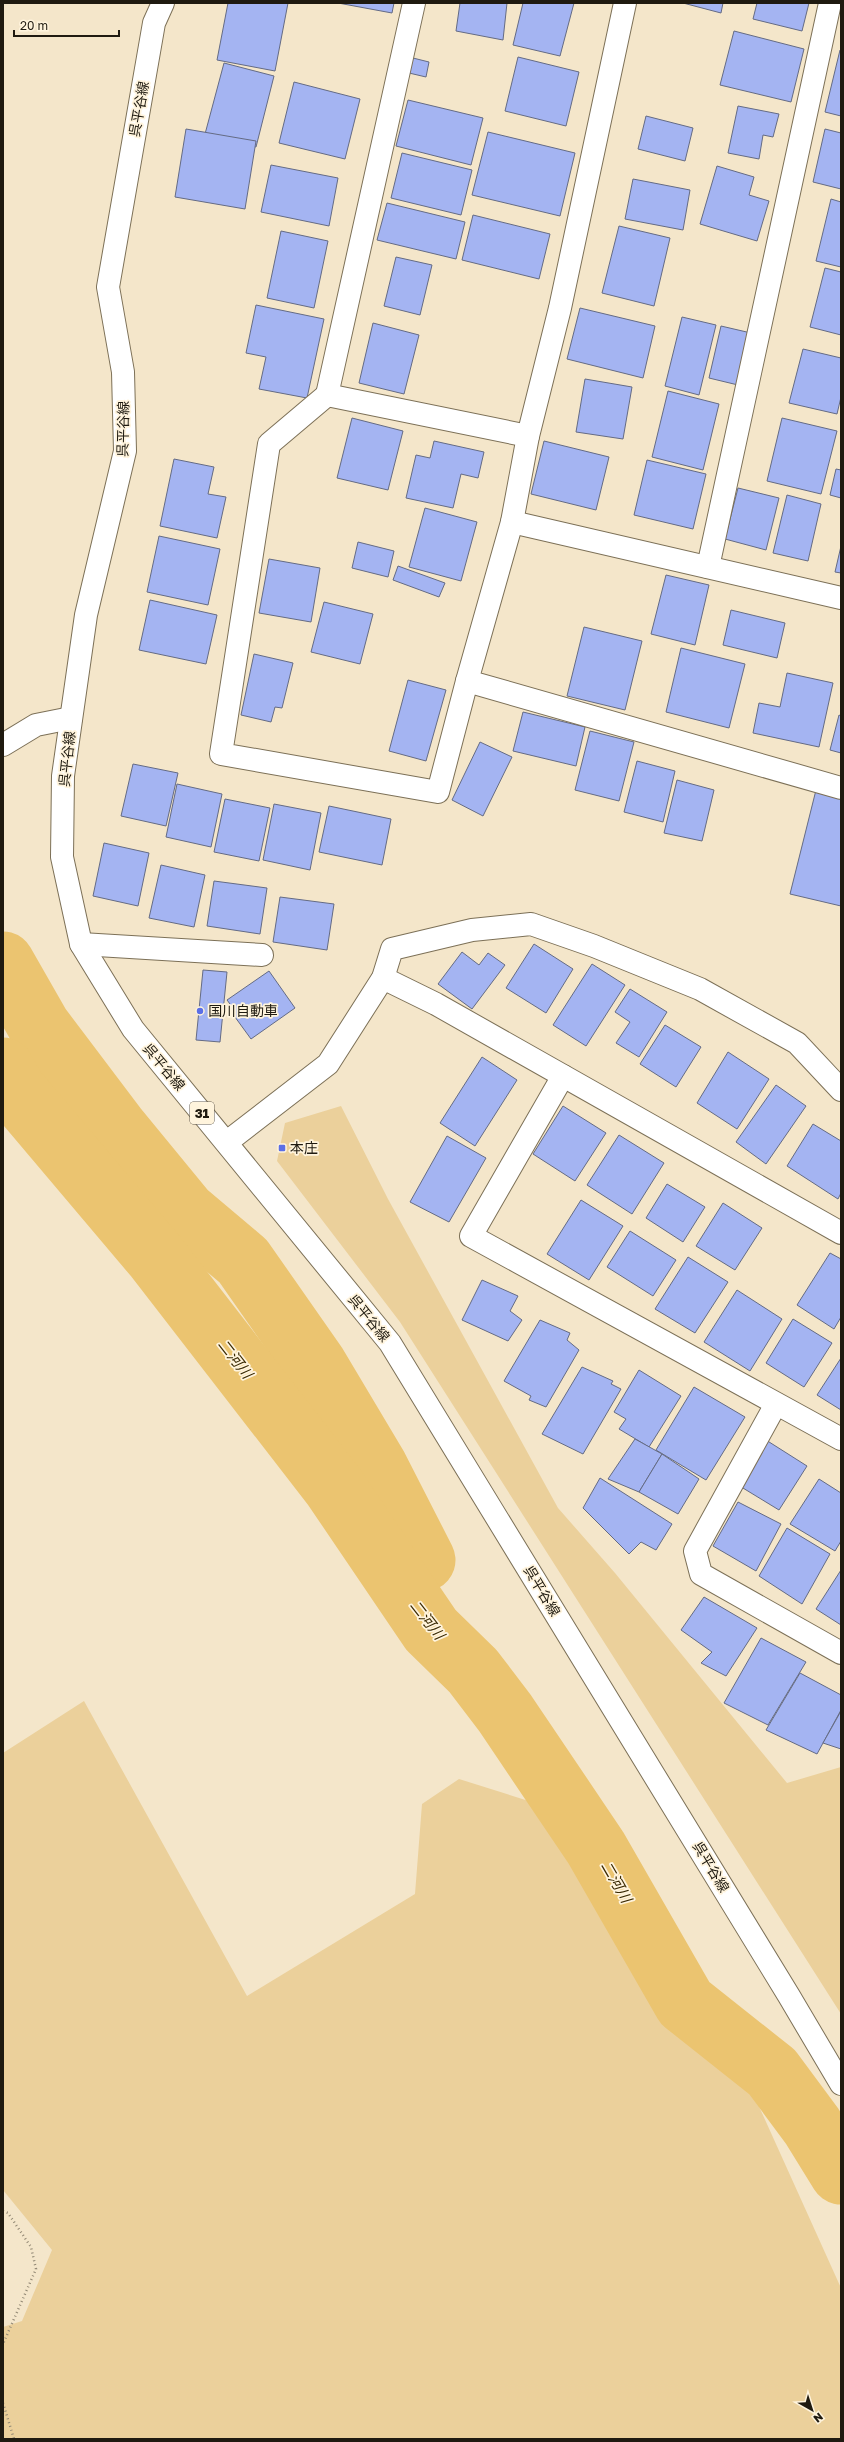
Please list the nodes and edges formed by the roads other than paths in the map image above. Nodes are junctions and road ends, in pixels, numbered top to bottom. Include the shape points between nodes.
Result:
1 (163, 3) edge
2 (414, 3) edge
3 (625, 3) edge
4 (830, 3) edge
5 (327, 395) junction
6 (528, 436) junction
7 (512, 522) junction
8 (708, 567) junction
9 (841, 598) edge
10 (467, 681) junction
11 (71, 718) junction
12 (3, 745) edge
13 (841, 788) edge
14 (81, 944) junction
15 (262, 955) dead end
16 (383, 978) junction
17 (563, 1076) junction
18 (841, 1090) edge
19 (226, 1142) junction
20 (841, 1233) edge
21 (776, 1404) junction
22 (841, 1439) edge
23 (841, 1653) edge
24 (841, 2084) edge

1 - 11 street, 呉平谷線 / 31 via 154,23 108,287 123,372 125,451 86,615
2 - 5 street
3 - 6 street via 560,308
4 - 8 street
5 - 6 street
5 - 10 street via 269,444 221,754 438,792
6 - 7 street
7 - 8 street
7 - 10 street
8 - 9 street
10 - 13 street
11 - 12 street via 36,725
11 - 14 street, 呉平谷線 / 31 via 63,776 62,857
14 - 15 street
14 - 19 street, 呉平谷線 / 31 via 133,1029
16 - 17 street via 436,1004
16 - 18 street via 392,949 472,930 531,924 594,946 700,989 797,1043
16 - 19 street via 328,1064
17 - 20 street
17 - 21 street via 471,1236
19 - 24 street, 呉平谷線 / 31 via 390,1343
21 - 22 street
21 - 23 street via 695,1550 701,1574

